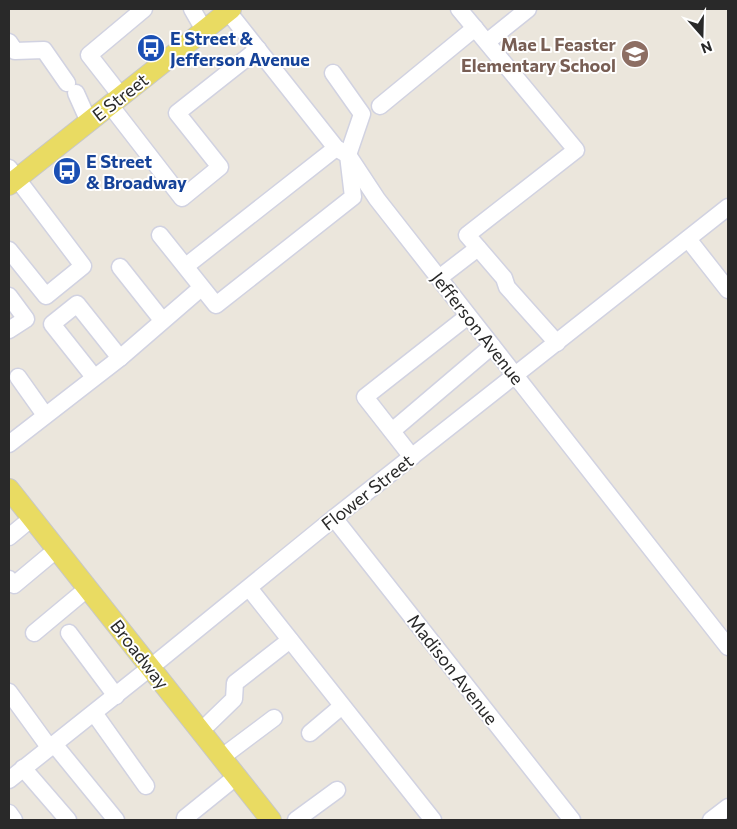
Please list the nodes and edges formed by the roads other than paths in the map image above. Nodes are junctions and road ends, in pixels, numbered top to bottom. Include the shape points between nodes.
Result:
1 (144, 9) edge
2 (192, 9) edge
3 (228, 9) edge
4 (459, 9) edge
5 (528, 9) edge
6 (475, 28) junction
7 (204, 30) junction
8 (9, 42) edge
9 (487, 42) junction
10 (258, 49) junction
11 (333, 73) dead end
12 (116, 100) junction
13 (380, 106) dead end
14 (89, 122) junction
15 (342, 152) junction
16 (12, 177) edge
17 (728, 207) edge
18 (160, 235) dead end
19 (688, 239) junction
20 (478, 248) junction
21 (9, 250) edge
22 (186, 266) junction
23 (120, 267) dead end
24 (439, 278) junction
25 (201, 288) junction
26 (728, 290) edge
27 (9, 296) edge
28 (468, 316) junction
29 (162, 320) junction
30 (9, 330) edge
31 (557, 342) junction
32 (492, 346) junction
33 (120, 358) junction
34 (515, 375) junction
35 (18, 377) dead end
36 (94, 377) junction
37 (46, 415) junction
38 (392, 431) junction
39 (9, 444) edge
40 (412, 457) junction
41 (9, 489) edge
42 (32, 518) junction
43 (334, 518) junction
44 (9, 537) edge
45 (56, 550) junction
46 (9, 579) edge
47 (88, 588) junction
48 (249, 588) junction
49 (34, 633) dead end
50 (69, 633) dead end
51 (290, 640) junction
52 (728, 648) edge
53 (151, 667) junction
54 (9, 692) edge
55 (116, 696) junction
56 (342, 706) junction
57 (94, 712) junction
58 (274, 718) dead end
59 (201, 731) junction
60 (310, 733) dead end
61 (52, 746) junction
62 (222, 757) junction
63 (23, 768) junction
64 (237, 776) junction
65 (9, 780) edge
66 (146, 786) dead end
67 (336, 790) dead end
68 (728, 807) edge
69 (9, 813) edge
70 (184, 818) dead end
71 (14, 820) edge
72 (68, 820) edge
73 (116, 820) edge
74 (271, 820) edge
75 (296, 820) edge
76 (433, 820) edge
77 (572, 820) edge
78 (711, 820) edge

1 - 12 street via 89,55
2 - 7 street
3 - 7 main road, E Street
3 - 10 street, Jefferson Avenue
4 - 6 street
5 - 9 street
6 - 9 street
6 - 13 street
7 - 12 main road, E Street
8 - 14 street via 15,51 44,50 72,88
9 - 20 street via 576,150 467,235
10 - 12 street via 176,113 220,167 182,198
10 - 15 street, Jefferson Avenue
11 - 15 street via 362,114
12 - 14 main road, E Street
14 - 16 main road, E Street
15 - 22 street
15 - 24 street, Jefferson Avenue
15 - 25 street via 352,197 216,305
16 - 21 street via 83,266 46,296
17 - 19 street, Flower Street
18 - 22 street
19 - 26 street
19 - 31 street, Flower Street
20 - 24 street
20 - 31 street via 504,278 507,287
22 - 25 street
23 - 29 street
24 - 28 street, Jefferson Avenue
25 - 29 street
27 - 30 street via 26,319
28 - 32 street, Jefferson Avenue
28 - 38 street via 365,397
29 - 33 street
31 - 34 street, Flower Street
32 - 34 street, Jefferson Avenue
32 - 38 street
33 - 36 street
33 - 36 street via 77,304 52,324
34 - 40 street, Flower Street
34 - 52 street, Jefferson Avenue
35 - 37 street
36 - 37 street
37 - 39 street
38 - 40 street
40 - 43 street, Flower Street
41 - 42 main road, Broadway
42 - 44 street
42 - 45 main road, Broadway
43 - 48 street, Flower Street
43 - 77 street, Madison Avenue
45 - 46 street via 14,585
45 - 47 main road, Broadway
47 - 49 street
47 - 53 main road, Broadway
48 - 51 street
48 - 53 street, Flower Street
50 - 55 street
51 - 56 street
51 - 59 street via 235,682 234,700
53 - 55 street, Flower Street
53 - 59 main road, Broadway
54 - 61 street
55 - 57 street, Flower Street
56 - 60 street
56 - 76 street
57 - 61 street, Flower Street
57 - 66 street
58 - 62 street
59 - 62 main road, Broadway
61 - 63 street, Flower Street
61 - 73 street
62 - 64 main road, Broadway
63 - 65 street, Flower Street
63 - 72 street
64 - 70 street
64 - 74 main road, Broadway
67 - 75 street
68 - 78 street
69 - 71 street

